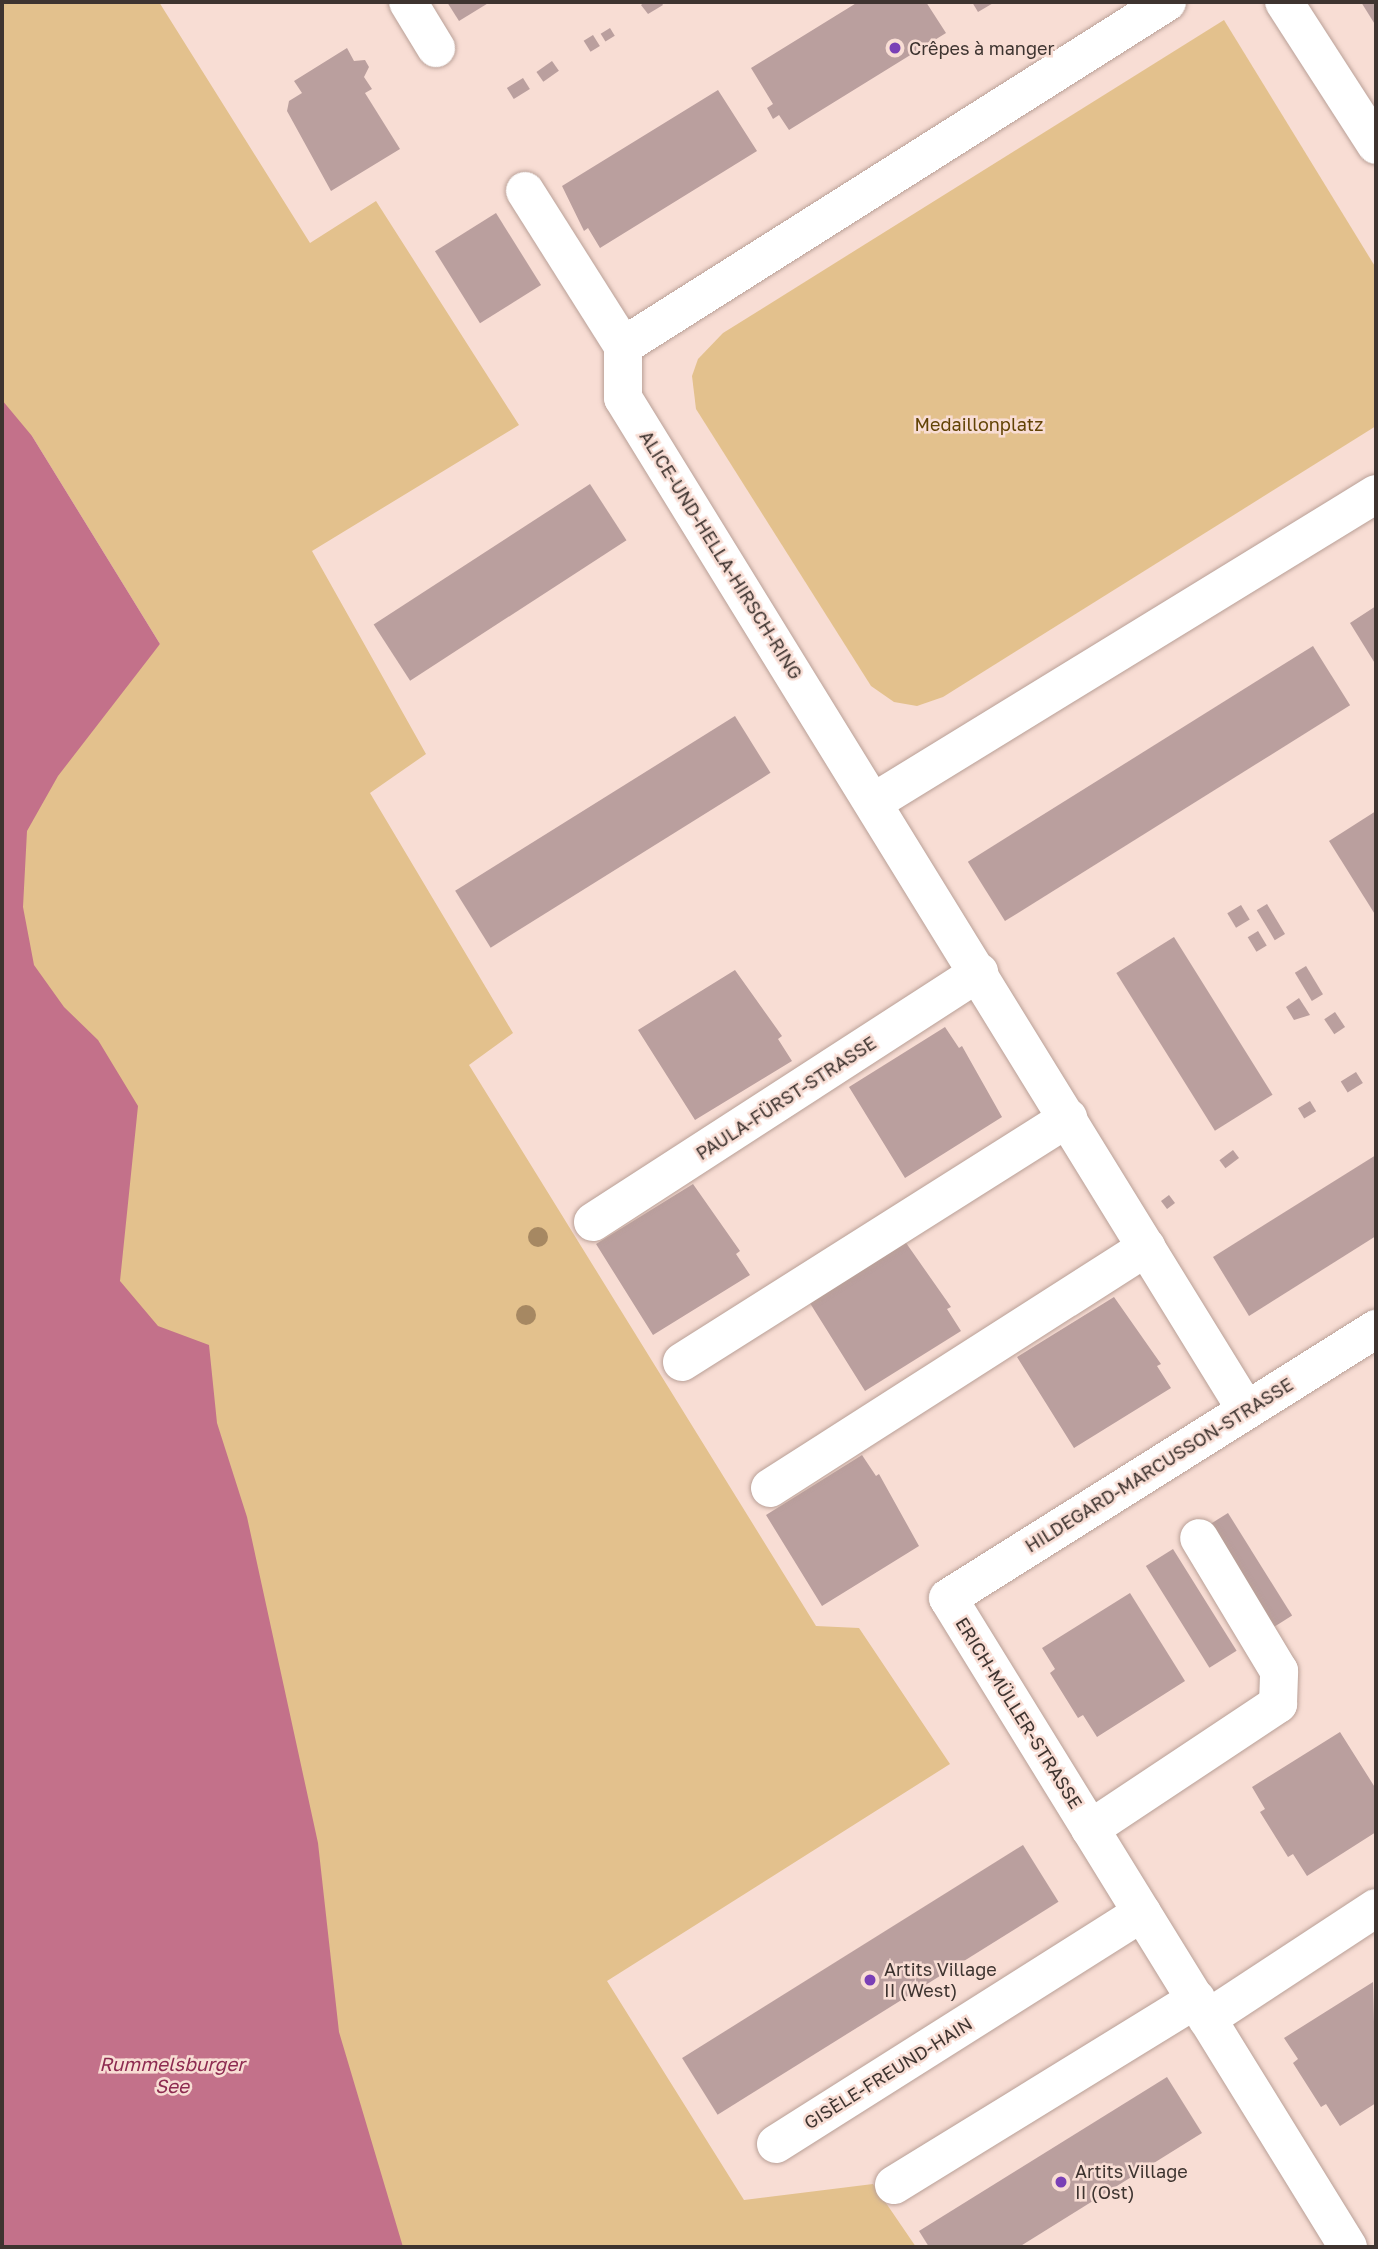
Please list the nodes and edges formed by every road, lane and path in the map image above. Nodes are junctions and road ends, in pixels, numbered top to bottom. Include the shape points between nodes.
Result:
1 (408, 2) edge
2 (1167, 2) edge
3 (1284, 2) edge
4 (436, 48) dead end
5 (1376, 145) edge
6 (525, 191) dead end
7 (623, 346) junction
8 (1376, 494) edge
9 (874, 802) junction
10 (979, 972) junction
11 (1068, 1118) junction
12 (593, 1222) dead end
13 (1147, 1247) junction
14 (1375, 1335) edge
15 (682, 1362) dead end
16 (1246, 1410) junction
17 (770, 1488) dead end
18 (1199, 1538) dead end
19 (948, 1598) joint
20 (1090, 1829) junction
21 (1376, 1908) edge
22 (1142, 1913) junction
23 (1202, 2009) junction
24 (776, 2144) dead end
25 (894, 2185) dead end
26 (1349, 2247) edge

1 - 4 street
2 - 7 street
3 - 5 street
6 - 7 street
7 - 9 street, ALICE-UND-HELLA-HIRSCH-RING via 623,398
8 - 9 street
9 - 10 street
10 - 11 street
10 - 12 street, PAULA-FÜRST-STRASSE
11 - 13 street
11 - 15 street
13 - 16 street
13 - 17 street
14 - 16 street, HILDEGARD-MARCUSSON-STRASSE
16 - 19 street, HILDEGARD-MARCUSSON-STRASSE
18 - 20 street, ERICH-MÜLLER-STRASSE via 1279,1671 1278,1704
19 - 20 street, ERICH-MÜLLER-STRASSE
20 - 22 street, ERICH-MÜLLER-STRASSE
21 - 23 street
22 - 23 street, ERICH-MÜLLER-STRASSE
22 - 24 street, GISÈLE-FREUND-HAIN
23 - 25 street
23 - 26 street, ERICH-MÜLLER-STRASSE

